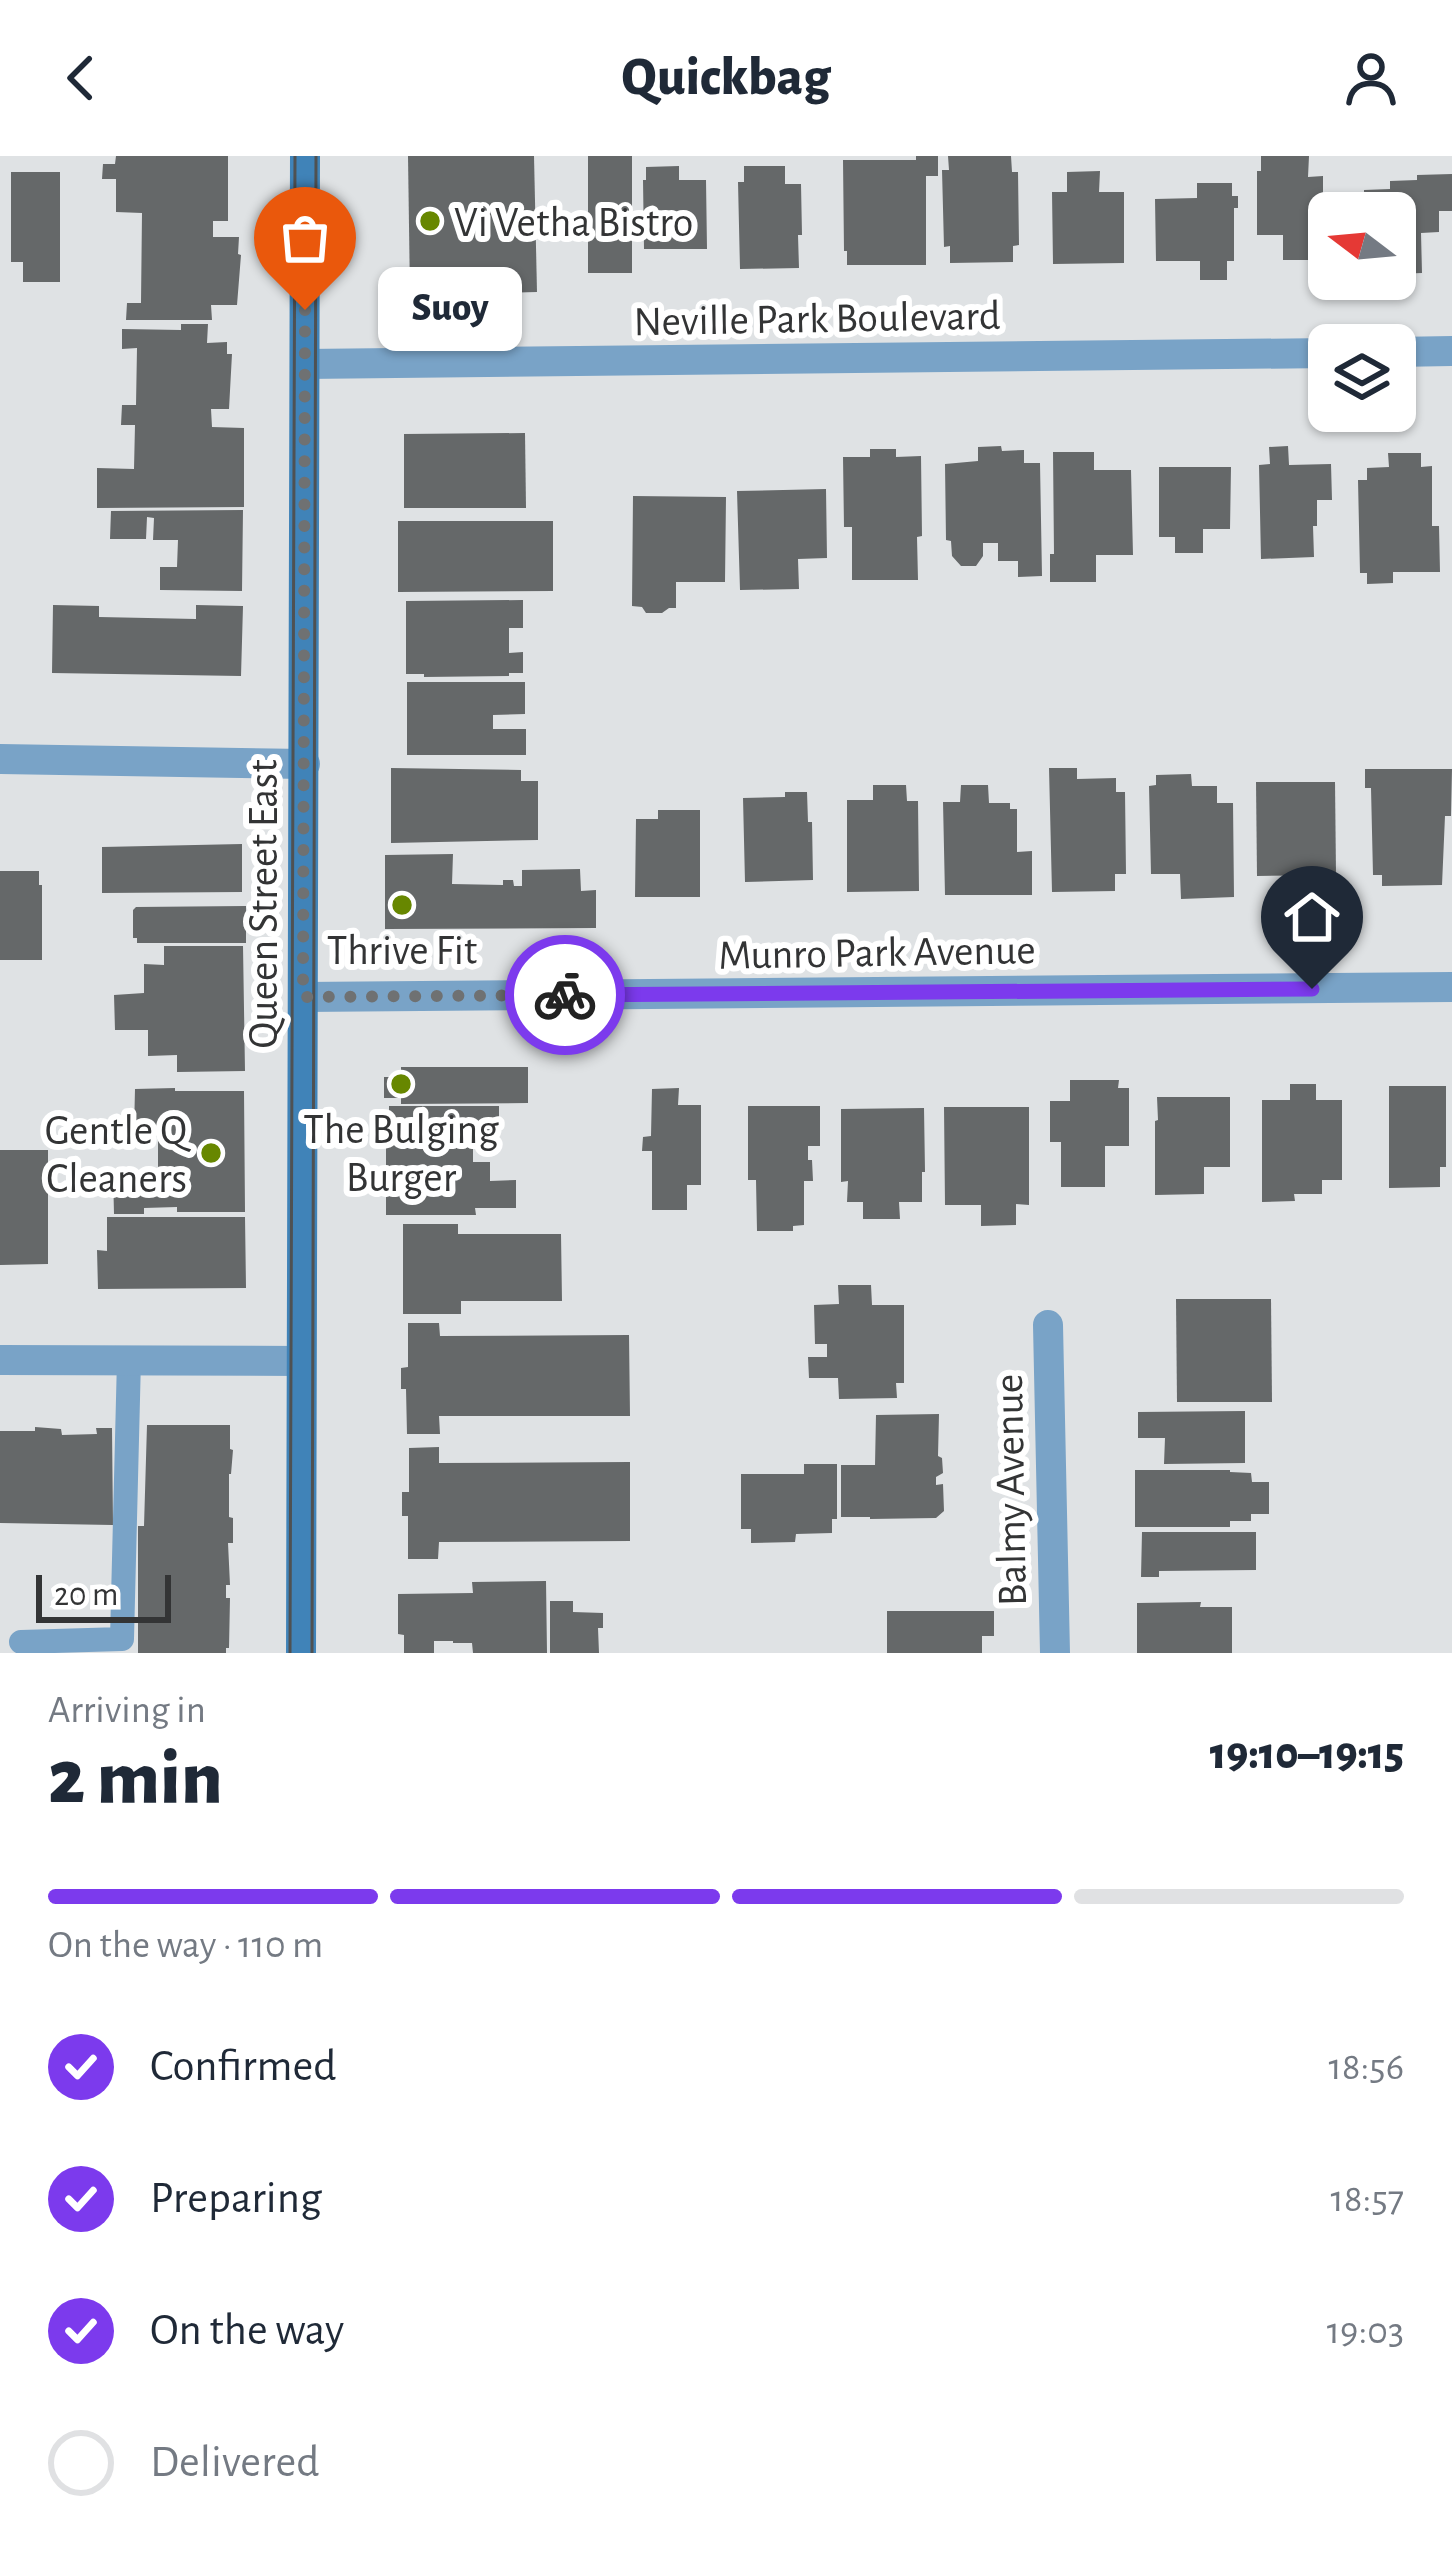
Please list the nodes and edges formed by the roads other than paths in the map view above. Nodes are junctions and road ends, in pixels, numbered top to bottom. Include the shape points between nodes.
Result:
1 (305, 156) edge
2 (1416, 352) edge
3 (1452, 352) edge
4 (1308, 353) edge
5 (305, 364) junction
6 (0, 759) edge
7 (305, 764) junction
8 (1452, 988) edge
9 (303, 997) junction
10 (1048, 1324) dead end
11 (129, 1359) junction
12 (0, 1360) edge
13 (302, 1361) junction
14 (21, 1642) dead end
15 (301, 1653) edge
16 (1055, 1653) edge

1 - 5 main road, Queen Street East
2 - 3 street
4 - 5 street, Neville Park Boulevard
5 - 7 main road, Queen Street East
6 - 7 street
7 - 9 main road, Queen Street East
8 - 9 street, Munro Park Avenue
9 - 13 main road, Queen Street East
10 - 16 street, Balmy Avenue
11 - 12 street
11 - 13 street
11 - 14 lane via 122,1639
13 - 15 main road, Queen Street East

